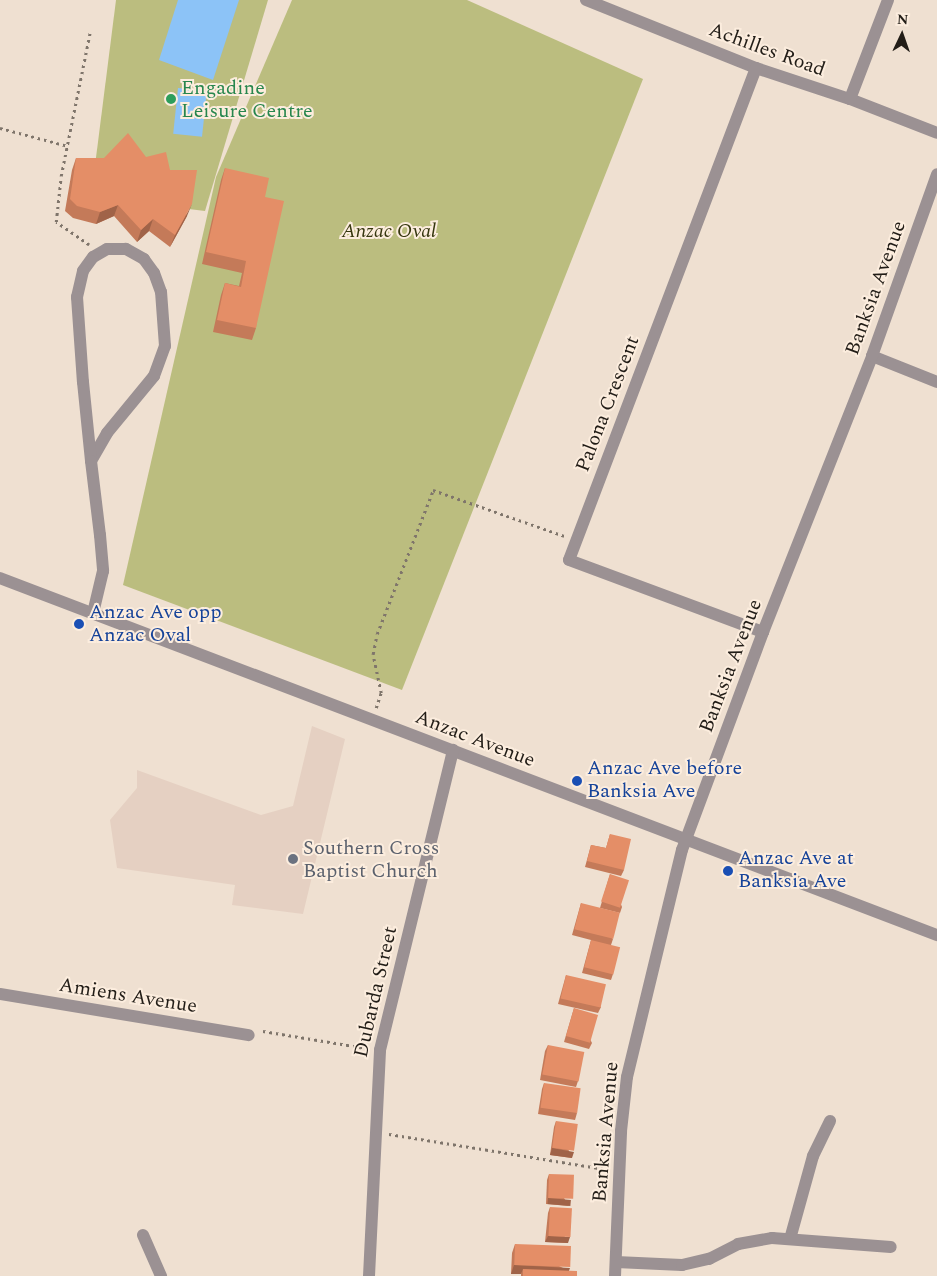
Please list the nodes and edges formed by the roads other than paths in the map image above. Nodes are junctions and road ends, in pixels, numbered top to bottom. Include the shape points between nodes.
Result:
1 (586, 0) edge
2 (888, 0) edge
3 (756, 68) junction
4 (850, 99) junction
5 (937, 133) edge
6 (937, 174) edge
7 (872, 356) junction
8 (937, 382) edge
9 (91, 461) junction
10 (0, 578) edge
11 (93, 613) junction
12 (763, 632) junction
13 (453, 750) junction
14 (685, 839) junction
15 (937, 935) edge
16 (0, 994) edge
17 (249, 1036) road end
18 (830, 1121) dead end
19 (143, 1235) dead end
20 (790, 1239) junction
21 (891, 1247) dead end
22 (616, 1262) junction
23 (161, 1276) edge
24 (369, 1276) edge
25 (615, 1276) edge

1 - 3 street, Achilles Road
2 - 4 street
3 - 4 street, Achilles Road
3 - 12 street, Palona Crescent via 569,560
4 - 5 street, Achilles Road
6 - 7 street, Banksia Avenue
7 - 8 street
7 - 12 street, Banksia Avenue
9 - 9 street via 77,297 83,271 93,257 107,249 126,249 144,259 154,273 160,292 165,346 154,376 107,433
9 - 11 street via 103,571
10 - 11 street, Anzac Avenue
11 - 13 street, Anzac Avenue
12 - 14 street, Banksia Avenue
13 - 14 street, Anzac Avenue
13 - 24 street, Dubarda Street via 380,1050
14 - 15 street, Anzac Avenue
14 - 22 street, Banksia Avenue via 632,1051 622,1105
16 - 17 street, Amiens Avenue
18 - 20 street via 813,1156
19 - 23 street
20 - 21 street
20 - 22 street via 756,1239 709,1259 682,1265
22 - 25 street, Banksia Avenue

